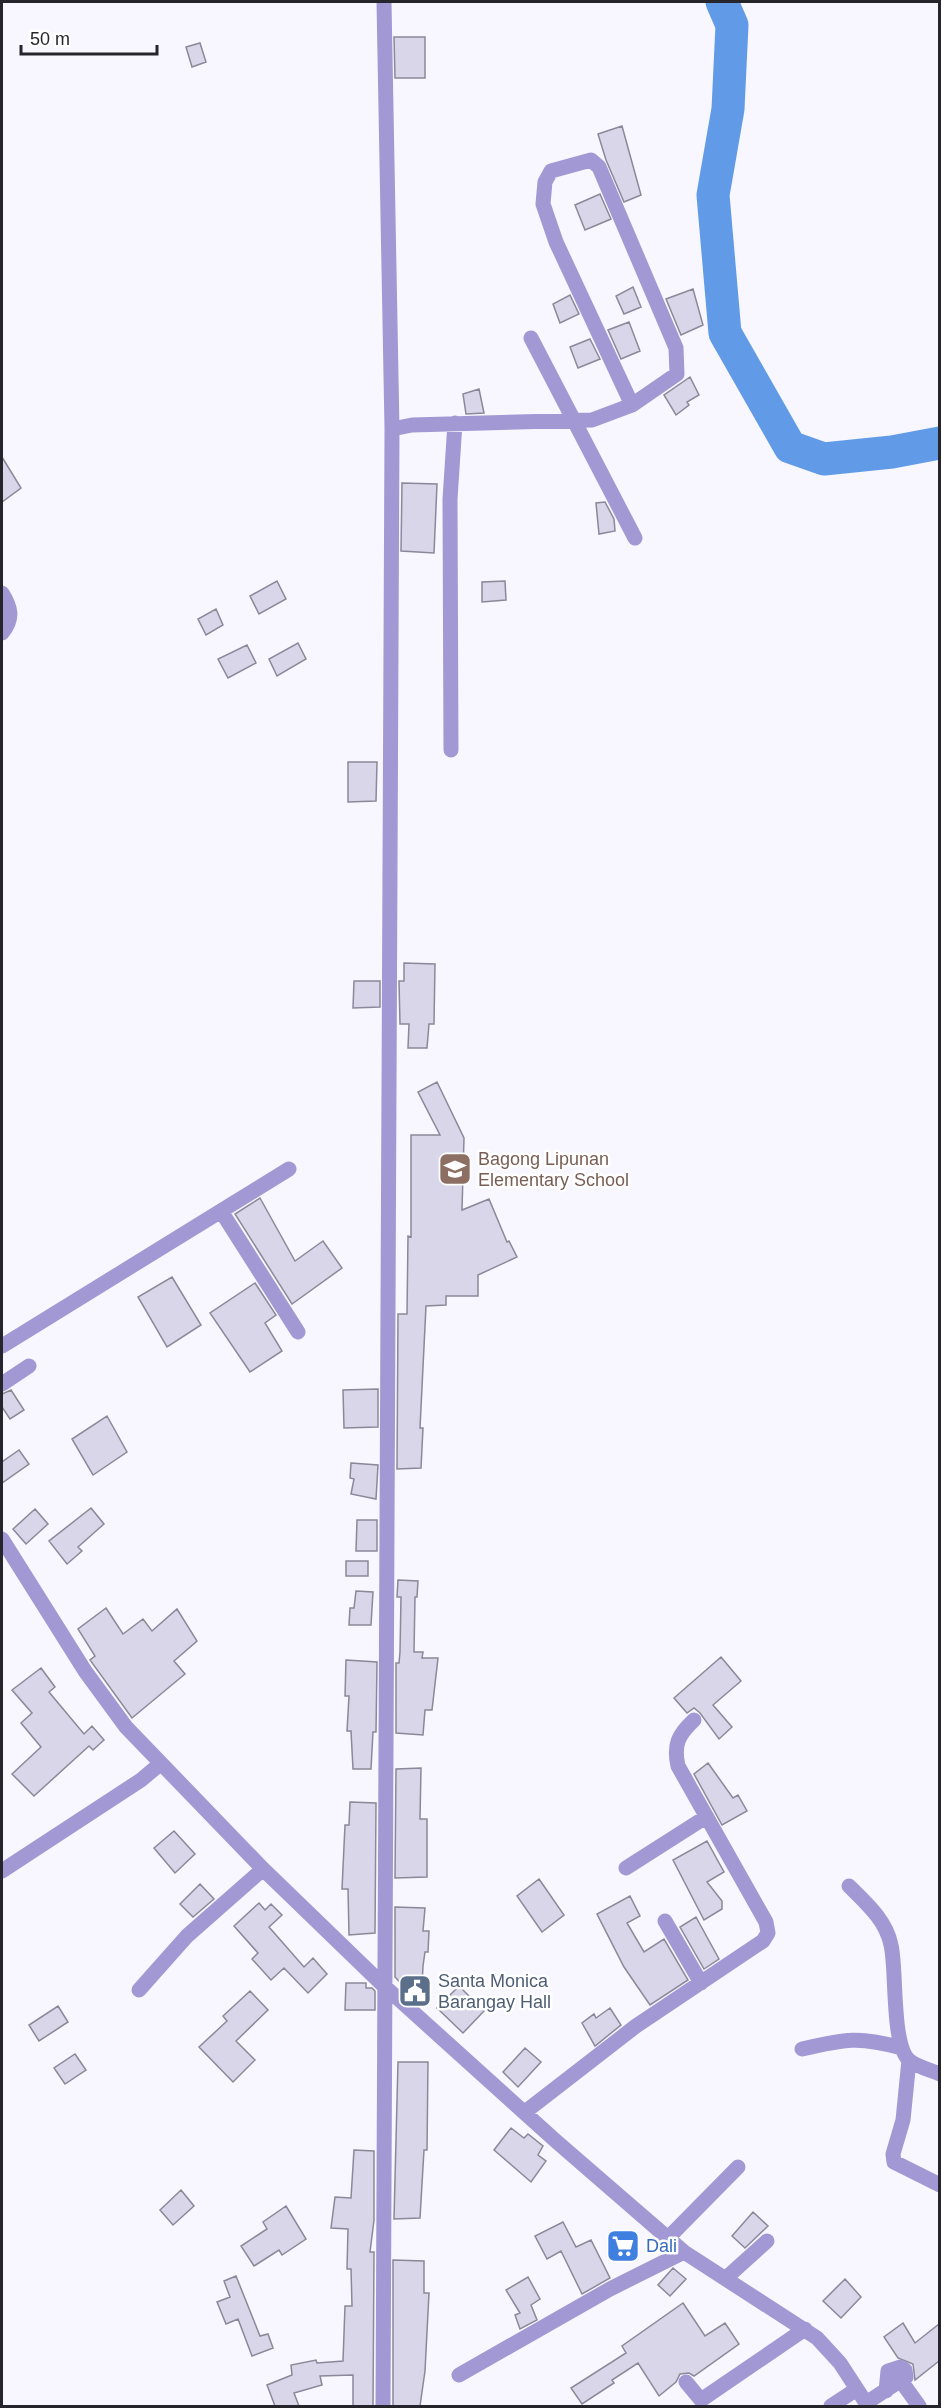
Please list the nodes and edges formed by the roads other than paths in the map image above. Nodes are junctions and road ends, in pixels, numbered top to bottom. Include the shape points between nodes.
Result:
1 (384, 2) edge
2 (531, 338) dead end
3 (632, 405) junction
4 (455, 423) junction
5 (572, 423) junction
6 (392, 429) junction
7 (635, 538) dead end
8 (2, 593) edge
9 (2, 633) edge
10 (451, 750) dead end
11 (289, 1169) dead end
12 (221, 1211) junction
13 (298, 1332) dead end
14 (2, 1346) edge
15 (29, 1366) dead end
16 (2, 1384) edge
17 (2, 1539) edge
18 (694, 1720) dead end
19 (160, 1764) junction
20 (706, 1817) junction
21 (626, 1868) dead end
22 (263, 1869) junction
23 (2, 1871) edge
24 (849, 1886) dead end
25 (665, 1921) dead end
26 (701, 1983) junction
27 (383, 1985) junction
28 (139, 1990) dead end
29 (802, 2049) dead end
30 (905, 2054) junction
31 (939, 2074) edge
32 (525, 2112) junction
33 (738, 2167) dead end
34 (939, 2185) edge
35 (668, 2238) junction
36 (767, 2241) dead end
37 (684, 2252) junction
38 (726, 2278) junction
39 (805, 2329) junction
40 (459, 2375) dead end
41 (686, 2382) dead end
42 (856, 2389) junction
43 (867, 2405) edge
44 (383, 2406) edge
45 (831, 2406) edge
46 (919, 2406) edge

1 - 6 street
2 - 5 street
3 - 3 street via 677,374 676,348 599,167 591,160 551,171 545,182 543,204
3 - 5 street
4 - 5 street
4 - 6 street
4 - 10 street via 450,510
5 - 7 street
6 - 27 street via 389,1511
8 - 9 street via 10,606 10,619
11 - 12 street
12 - 13 street
12 - 14 street
15 - 16 street
17 - 19 street via 85,1671 126,1727
18 - 20 street via 680,1734 675,1754
19 - 22 street
19 - 23 street
20 - 21 street
20 - 26 street via 766,1922 768,1933 763,1941
22 - 27 street
22 - 28 street via 187,1936
24 - 30 street via 882,1921 891,1944 896,2016
25 - 26 street
26 - 32 street via 636,2026
27 - 32 street
27 - 44 street
29 - 30 street via 870,2039
30 - 31 street
30 - 34 street via 903,2120 894,2162
32 - 35 street
33 - 35 street
35 - 37 street
36 - 38 street
37 - 38 street
37 - 40 street via 610,2289
38 - 39 street
39 - 41 street via 701,2400
39 - 42 street via 840,2363
42 - 43 street
42 - 45 street
43 - 46 street via 901,2381

